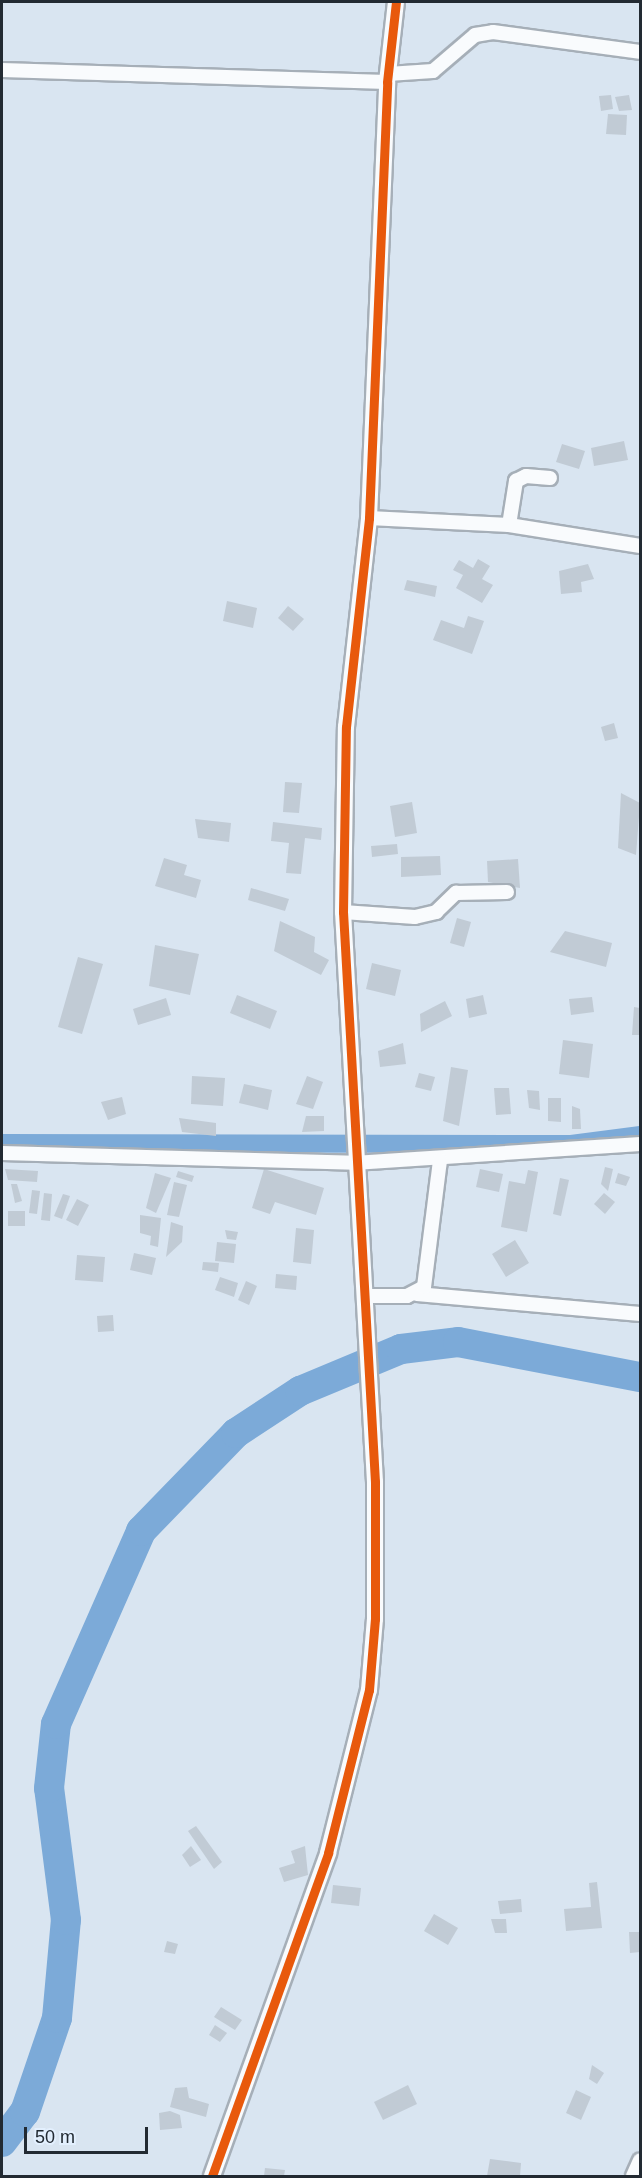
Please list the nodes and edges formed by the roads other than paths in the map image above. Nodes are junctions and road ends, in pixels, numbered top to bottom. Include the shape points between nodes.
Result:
1 (396, 2) edge
2 (640, 52) edge
3 (2, 70) edge
4 (388, 78) junction
5 (550, 478) dead end
6 (369, 518) junction
7 (509, 525) junction
8 (640, 546) edge
9 (507, 892) dead end
10 (343, 912) junction
11 (640, 1144) edge
12 (2, 1153) edge
13 (354, 1160) junction
14 (440, 1160) junction
15 (417, 1294) junction
16 (365, 1296) junction
17 (640, 1314) edge
18 (640, 2160) edge
19 (212, 2176) edge
20 (633, 2176) edge

1 - 4 street
2 - 4 street via 493,32 475,35 433,71
3 - 4 street
4 - 6 street
5 - 7 street via 526,476 516,482
6 - 7 street
6 - 10 street via 346,727
7 - 8 street
9 - 10 street via 456,893 436,912 415,916
10 - 13 street
11 - 14 street
12 - 13 street
13 - 14 street
13 - 16 street
14 - 15 street via 428,1278
15 - 16 street
15 - 17 street
16 - 19 street via 375,1619 369,1690 328,1853
18 - 20 street

